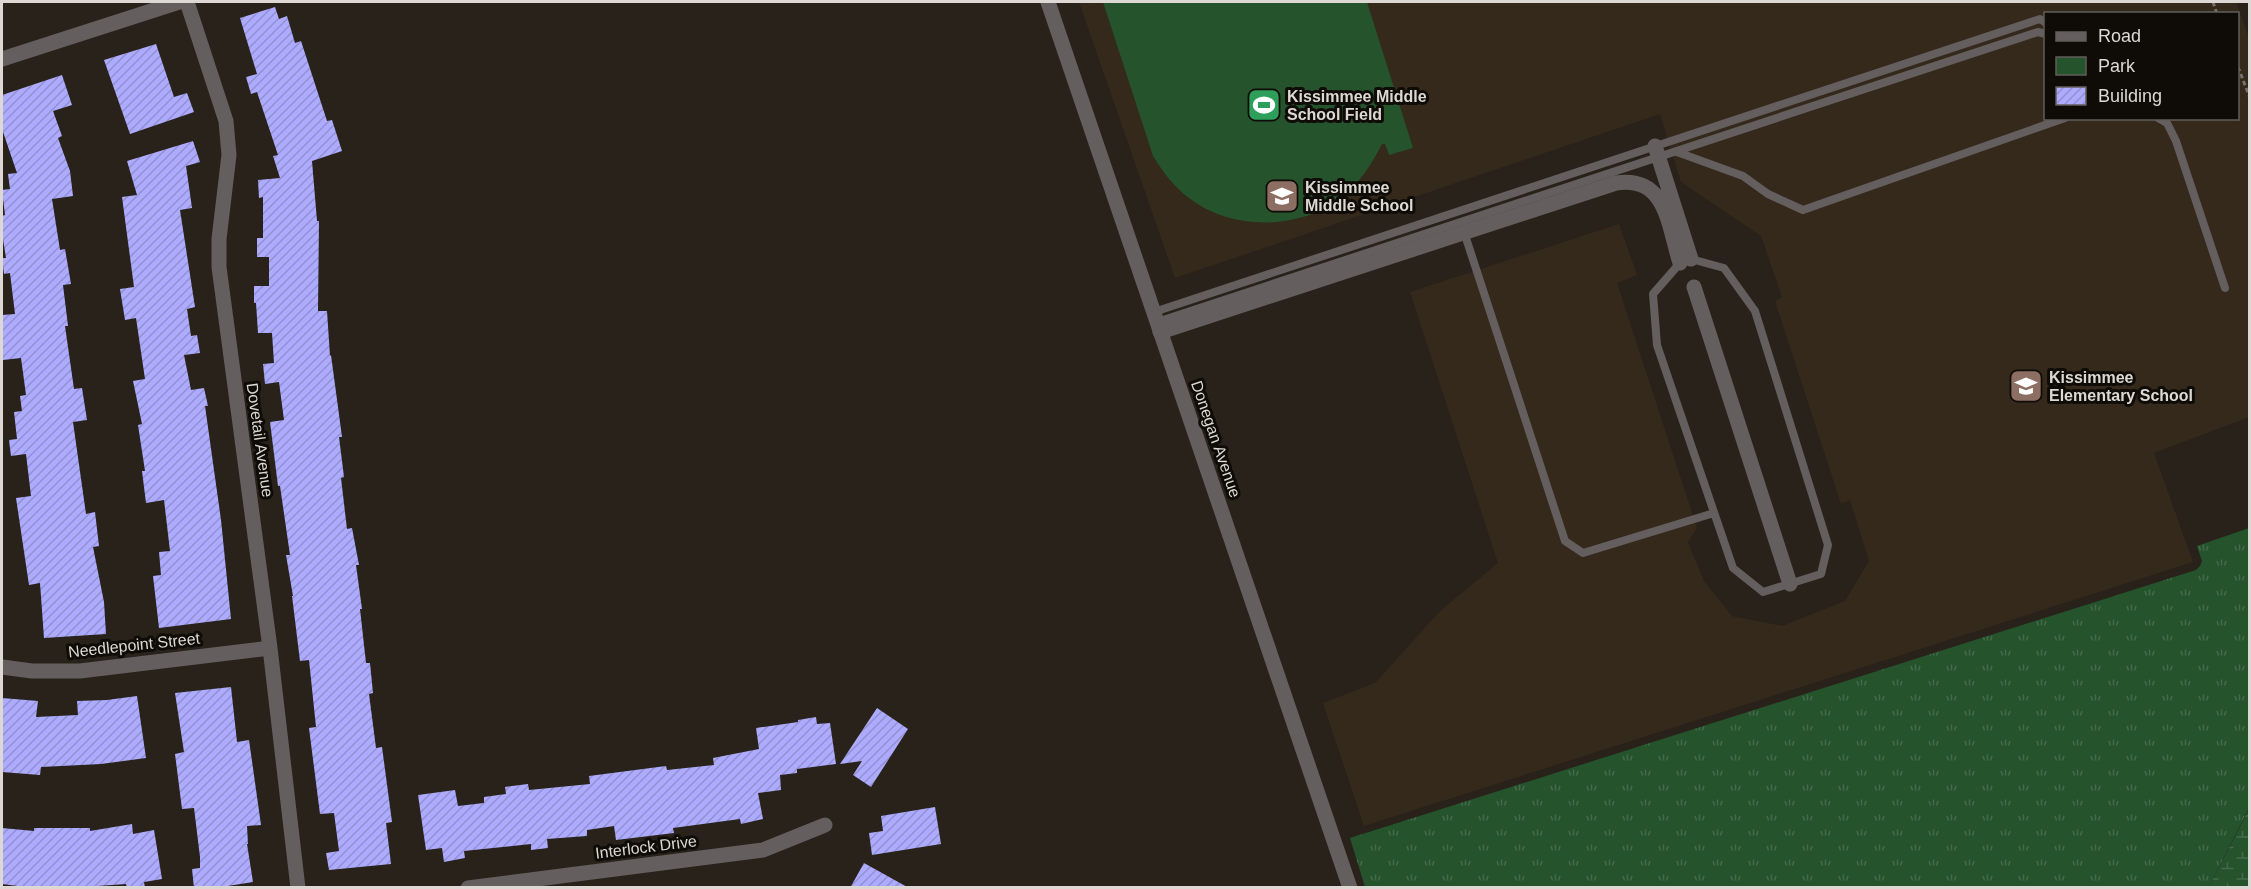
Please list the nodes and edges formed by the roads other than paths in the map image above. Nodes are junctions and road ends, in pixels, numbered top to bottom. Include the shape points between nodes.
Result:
1 (179, 2) edge
2 (187, 2) edge
3 (1048, 2) edge
4 (2044, 22) edge
5 (2044, 34) edge
6 (2, 59) edge
7 (2059, 120) edge
8 (2161, 120) edge
9 (1657, 152) junction
10 (1677, 152) junction
11 (1457, 211) junction
12 (1462, 227) junction
13 (1685, 261) junction
14 (1694, 287) dead end
15 (2225, 288) dead end
16 (1157, 322) junction
17 (1714, 513) junction
18 (1790, 584) junction
19 (270, 648) junction
20 (2, 667) edge
21 (825, 825) dead end
22 (298, 888) edge
23 (468, 888) edge
24 (1350, 888) edge

1 - 6 street
2 - 19 street, Dovetail Avenue via 226,121 229,155 219,267
3 - 16 street, Donegan Avenue
4 - 9 lane via 2040,19
5 - 10 lane via 1988,48
7 - 10 lane via 1803,210 1768,194 1743,176
8 - 15 lane via 2167,123 2176,141
9 - 10 lane
9 - 11 lane
9 - 12 lane
9 - 13 street
11 - 12 lane
11 - 16 lane
12 - 13 street via 1631,181 1647,186 1660,197
12 - 16 street
12 - 17 lane via 1565,542 1583,553 1590,552
13 - 17 lane via 1653,294 1657,345
13 - 18 lane via 1724,268 1755,311 1828,545 1821,574
14 - 18 street
16 - 24 street, Donegan Avenue
17 - 18 lane via 1733,568 1763,592
19 - 20 street, Needlepoint Street via 80,671
19 - 22 street, Dovetail Avenue
21 - 23 street, Interlock Drive via 763,850

